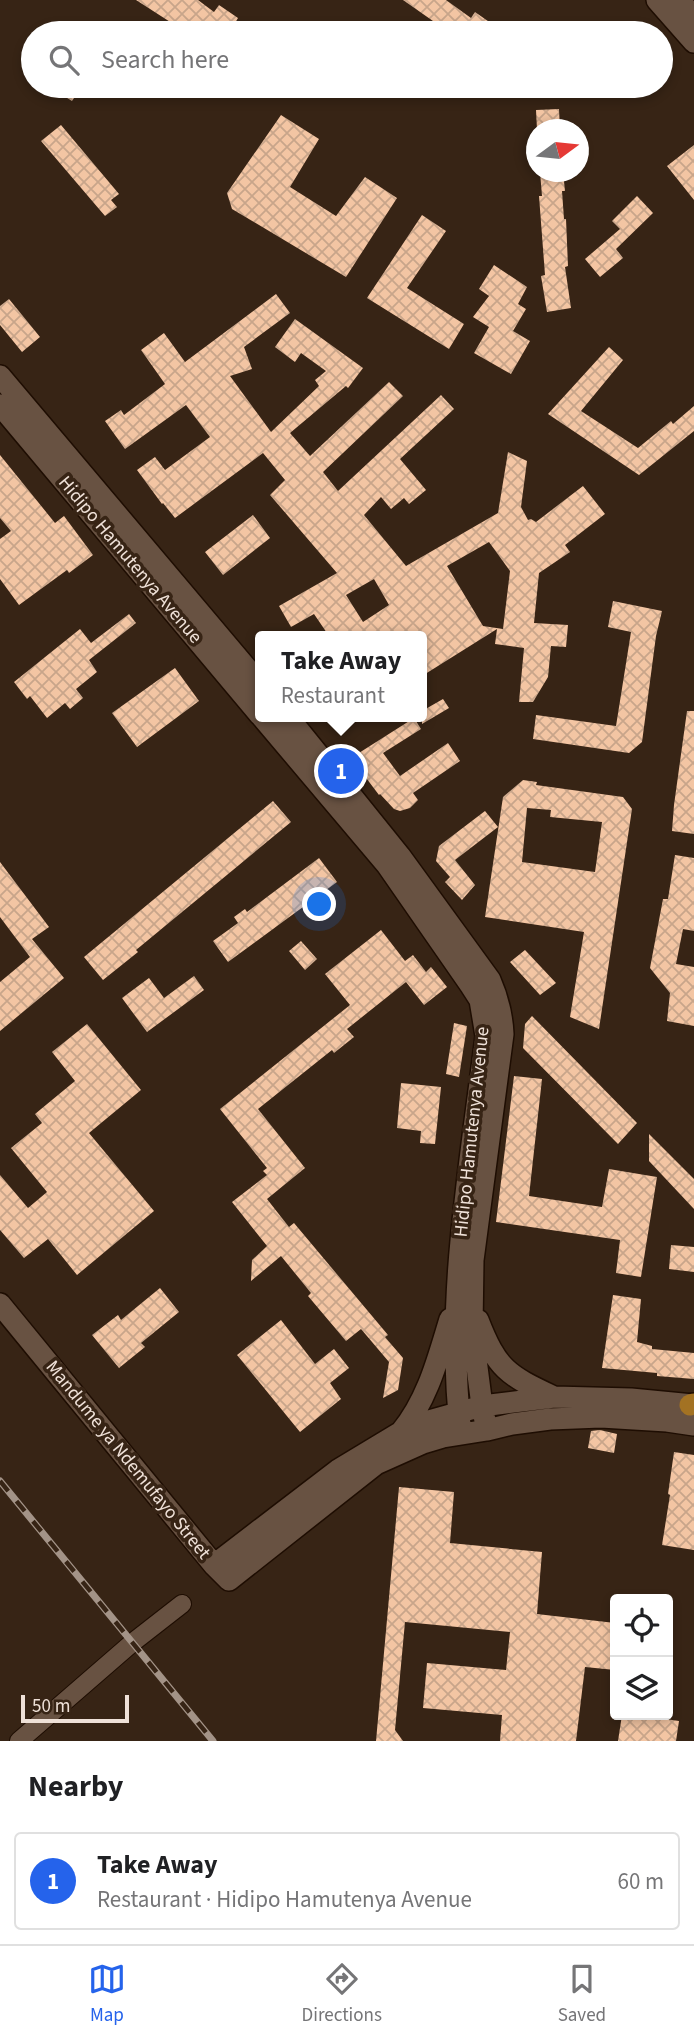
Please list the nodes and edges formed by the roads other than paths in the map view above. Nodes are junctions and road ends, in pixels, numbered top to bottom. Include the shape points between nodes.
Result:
1 (657, 0) edge
2 (679, 0) edge
3 (694, 17) edge
4 (694, 42) edge
5 (0, 376) edge
6 (0, 405) edge
7 (255, 677) edge
8 (255, 709) edge
9 (266, 722) edge
10 (292, 722) edge
11 (464, 1301) junction
12 (0, 1304) edge
13 (554, 1397) junction
14 (482, 1406) junction
15 (693, 1410) edge
16 (460, 1423) junction
17 (487, 1430) junction
18 (401, 1432) junction
19 (214, 1565) junction
20 (182, 1604) dead end
21 (19, 1741) edge

1 - 4 street
2 - 3 street
5 - 7 street, Hidipo Hamutenya Avenue
6 - 8 street, Hidipo Hamutenya Avenue
9 - 11 street, Hidipo Hamutenya Avenue via 387,866 480,1000 486,1036
10 - 11 street, Hidipo Hamutenya Avenue via 400,856 497,995 503,1034
11 - 13 street via 506,1372
11 - 14 street, Hidipo Hamutenya Avenue
11 - 16 street, Hidipo Hamutenya Avenue
11 - 18 street via 413,1417
12 - 19 street, Mandume ya Ndemufayo Street
13 - 14 street, Mandume ya Ndemufayo Street
13 - 15 street, Mandume ya Ndemufayo Street via 631,1399
14 - 16 street, Mandume ya Ndemufayo Street
14 - 17 street, Hidipo Hamutenya Avenue
15 - 17 street, Mandume ya Ndemufayo Street via 667,1421 550,1419
16 - 17 street, Mandume ya Ndemufayo Street
16 - 18 street, Mandume ya Ndemufayo Street
16 - 19 street, Mandume ya Ndemufayo Street via 443,1437 376,1464 229,1580
18 - 19 street, Mandume ya Ndemufayo Street via 338,1470
20 - 21 street

